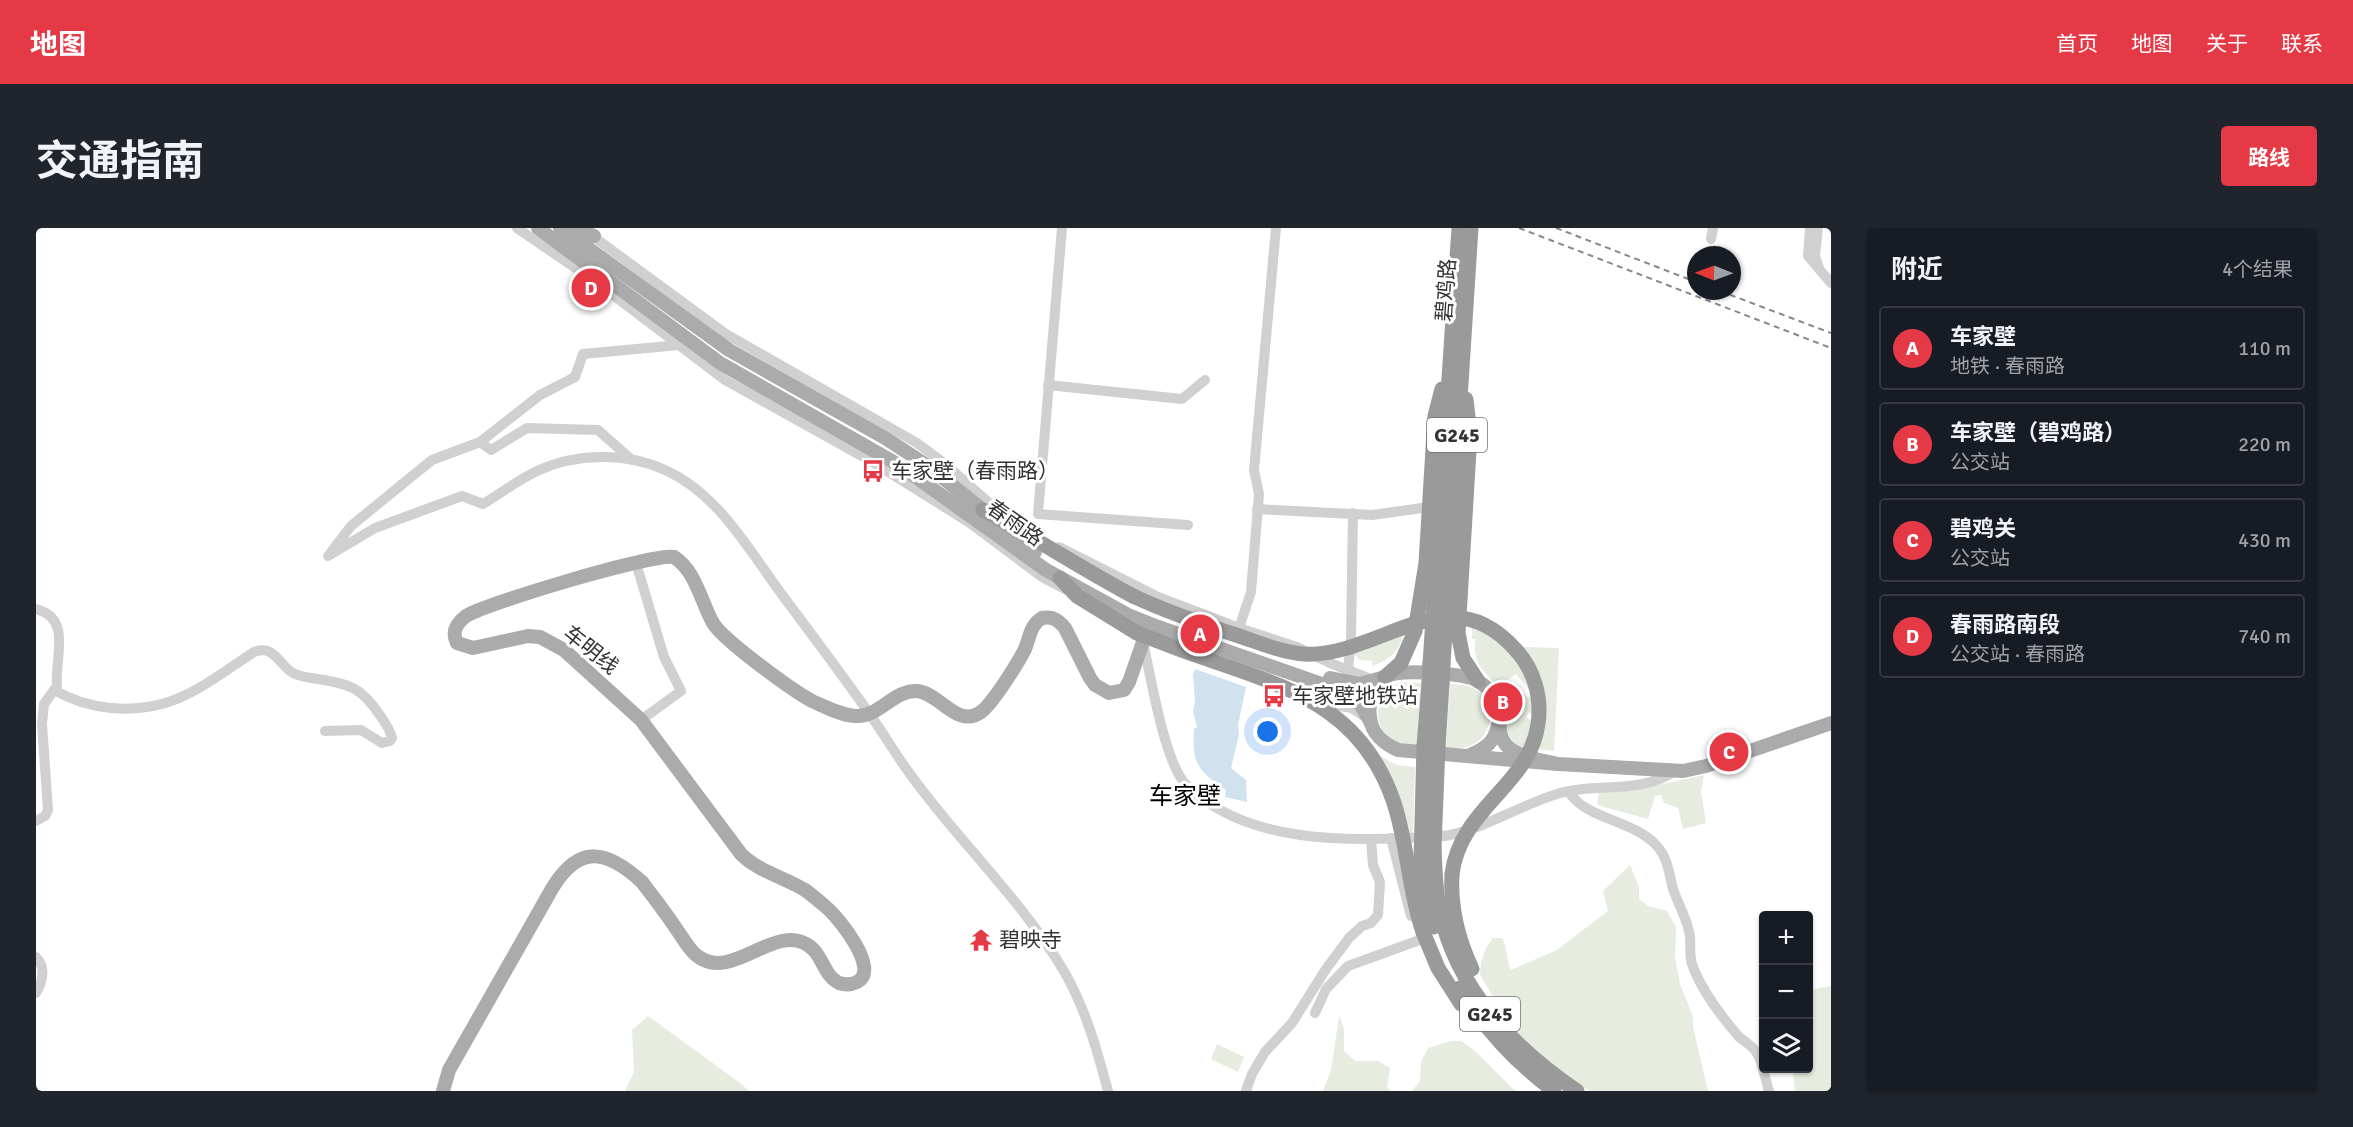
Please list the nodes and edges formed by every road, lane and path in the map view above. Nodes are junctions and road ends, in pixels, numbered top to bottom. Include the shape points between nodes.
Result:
1 (517, 228) edge
2 (538, 228) edge
3 (560, 228) edge
4 (575, 228) edge
5 (582, 228) edge
6 (1062, 228) edge
7 (1276, 228) edge
8 (1459, 228) edge
9 (1471, 228) edge
10 (1810, 228) edge
11 (1818, 228) edge
12 (594, 236) junction
13 (1819, 268) junction
14 (1831, 283) edge
15 (679, 345) junction
16 (1456, 354) junction
17 (698, 360) junction
18 (1205, 380) dead end
19 (753, 383) junction
20 (1048, 386) junction
21 (480, 442) junction
22 (632, 460) junction
23 (1041, 466) junction
24 (965, 482) junction
25 (936, 491) junction
26 (1429, 507) junction
27 (1257, 508) junction
28 (983, 510) junction
29 (1353, 513) junction
30 (969, 523) junction
31 (1188, 525) dead end
32 (1020, 530) junction
33 (636, 563) junction
34 (1060, 578) junction
35 (1077, 596) junction
36 (36, 609) edge
37 (1239, 628) junction
38 (1140, 637) junction
39 (1348, 671) junction
40 (1382, 679) junction
41 (1478, 681) junction
42 (54, 690) junction
43 (870, 714) junction
44 (1499, 719) junction
45 (641, 720) junction
46 (1371, 723) junction
47 (1831, 723) edge
48 (325, 731) dead end
49 (1431, 747) junction
50 (1468, 756) junction
51 (1558, 764) junction
52 (1675, 771) junction
53 (1569, 792) junction
54 (36, 820) edge
55 (1391, 838) junction
56 (1371, 839) junction
57 (1422, 937) junction
58 (36, 957) edge
59 (1317, 983) junction
60 (36, 993) edge
61 (1513, 1048) junction
62 (443, 1091) edge
63 (1108, 1091) edge
64 (1246, 1091) edge
65 (1554, 1091) edge
66 (1576, 1091) edge
67 (1769, 1091) edge

1 - 15 street
2 - 19 main road, 春雨路 via 676,332
3 - 28 main road, 春雨路 via 729,350 885,438
4 - 12 main road
5 - 12 street
6 - 20 street
7 - 27 street via 1254,470 1259,494
8 - 16 highway, 碧鸡路 / G245
9 - 16 highway, 碧鸡路 / G245
10 - 13 street via 1808,256
11 - 13 street via 1815,256
12 - 24 street via 726,334 896,430
13 - 14 street
15 - 17 street
15 - 21 street via 583,354 575,377 540,395
16 - 26 highway via 1435,416
16 - 41 highway via 1470,434 1459,642 1467,666
16 - 49 highway, G245, bridge
17 - 19 main road
17 - 30 street
18 - 20 street via 1182,399
19 - 25 main road, 春雨路 via 872,448
20 - 23 street
21 - 22 street via 491,450 527,428 598,430
21 - 22 street via 432,460 351,526 328,556 375,528 462,496 483,504 553,465 589,457
22 - 43 street via 666,470 706,496
23 - 24 street via 983,472
23 - 31 street via 1038,514
24 - 32 street
25 - 30 main road
25 - 34 main road, 春雨路
26 - 29 street via 1372,515
26 - 40 highway via 1426,563 1415,630 1401,663
27 - 29 street
27 - 37 street via 1251,592
28 - 32 highway
28 - 40 main road, 春雨路 via 1069,574 1159,620 1341,681 1360,684
29 - 39 street
30 - 35 street via 1042,576
32 - 37 street via 1074,553 1134,586
32 - 61 highway, bridge via 1133,596 1188,620 1295,653 1338,652 1415,622 1441,617 1474,621 1509,642 1535,682 1539,708 1536,734 1520,767 1467,829 1452,874 1452,898 1455,922 1467,957
33 - 43 main road, 车明线 via 667,556 681,562 713,623 730,641 813,701 847,715
33 - 45 street via 664,657 681,691
33 - 45 main road, 车明线 via 473,612 459,621 454,638 462,646 473,648 540,637 575,659
34 - 35 highway
34 - 46 main road, 春雨路 via 1128,615 1339,690 1361,705
35 - 38 highway
36 - 42 street via 52,616 59,629
37 - 39 street via 1297,647
38 - 43 main road via 1124,690 1109,693 1095,685 1065,628 1054,618 1042,618 1032,627 1024,651 981,712 962,716 927,693 911,691
38 - 46 street via 1293,694 1352,708
38 - 56 street via 1168,746 1182,781 1191,789 1212,806 1250,823 1294,833
38 - 57 highway, bridge via 1285,687 1321,706 1350,730 1374,761 1390,791
39 - 40 street via 1370,680
40 - 41 main road via 1409,673
40 - 46 main road via 1371,699
41 - 44 main road via 1496,700
42 - 48 street via 85,705 124,710 151,708 176,701 254,652 267,651 295,674 345,684 368,696 392,738 382,743 362,730
42 - 54 street via 44,704 42,724 48,810
43 - 63 street via 913,778 1026,916 1056,959 1093,1036
44 - 50 main road via 1492,741
44 - 51 main road via 1502,740 1509,748
45 - 62 main road, 车明线 via 741,854 805,890 844,926 861,958 863,978 846,985 836,981 814,949 801,941 782,942 732,961 705,960 690,949 634,875 608,859 582,858 562,872 553,887 449,1070
46 - 50 main road via 1381,740 1398,750
47 - 52 main road via 1706,766
49 - 61 highway, G245, bridge via 1440,910 1467,981
49 - 61 highway, G245, bridge via 1421,860 1428,906 1449,967 1470,1004
50 - 51 main road
51 - 52 main road
52 - 53 street via 1647,784
53 - 55 street via 1451,835
53 - 67 street via 1583,806 1629,826 1659,847 1690,936 1692,964 1724,1019 1757,1052
55 - 56 street
55 - 57 street
56 - 59 street via 1373,865 1380,882 1377,915 1349,938
57 - 59 street via 1348,966 1326,990 1315,1012 1312,1009
57 - 61 highway via 1438,968 1479,1027
58 - 60 street via 43,976
59 - 64 street via 1292,1023 1265,1052
61 - 65 highway, G245
61 - 66 highway, G245

